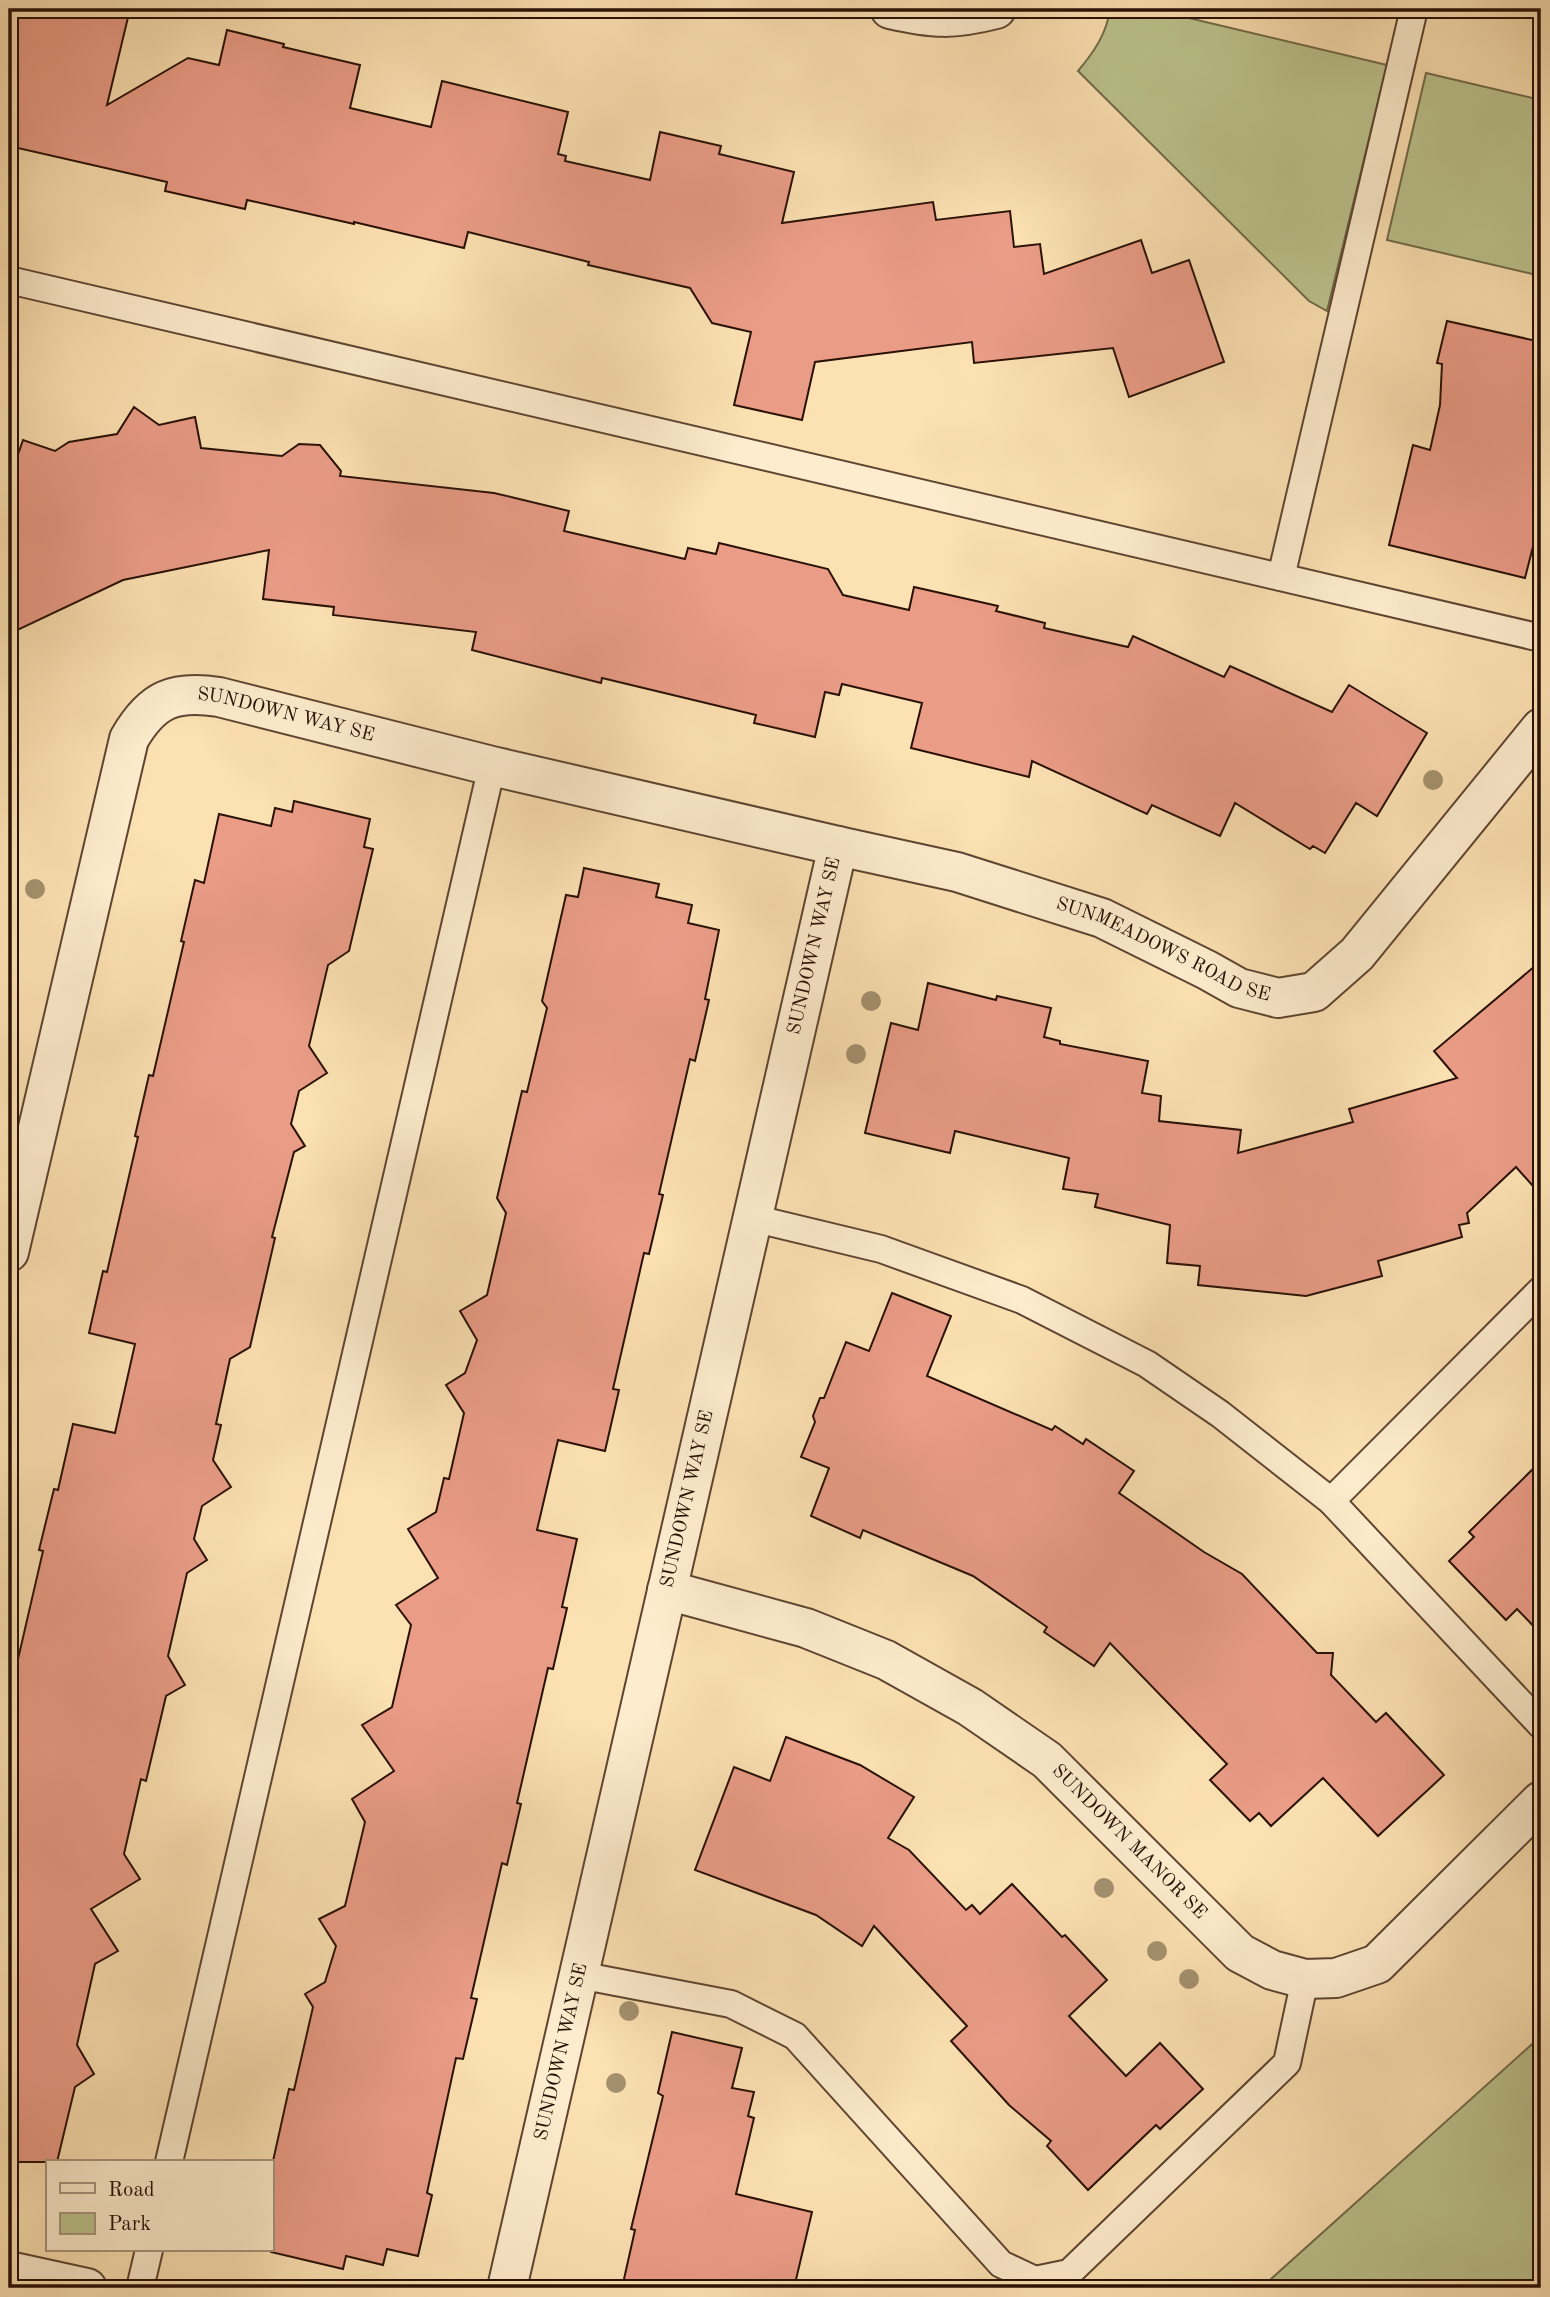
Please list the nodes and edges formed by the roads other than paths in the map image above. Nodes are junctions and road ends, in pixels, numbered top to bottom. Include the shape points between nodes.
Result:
1 (890, 9) edge
2 (996, 9) edge
3 (1414, 9) edge
4 (9, 281) edge
5 (1281, 577) junction
6 (1541, 638) edge
7 (1541, 728) edge
8 (492, 766) junction
9 (838, 846) junction
10 (752, 1219) junction
11 (9, 1252) edge
12 (1541, 1290) edge
13 (1331, 1502) junction
14 (667, 1590) junction
15 (1541, 1725) edge
16 (1541, 1801) edge
17 (579, 1975) junction
18 (1305, 1979) junction
19 (169, 2160) edge
20 (149, 2252) edge
21 (9, 2272) edge
22 (87, 2288) edge
23 (140, 2288) edge
24 (507, 2288) edge

1 - 2 street via 937,19
3 - 5 lane
4 - 5 lane
5 - 6 lane
7 - 9 street, SUNMEADOWS ROAD SE via 1357,954 1314,992 1278,998 1238,988 1102,918 957,872
8 - 9 street, SUNDOWN WAY SE
8 - 11 street, SUNDOWN WAY SE via 194,693 169,697 140,721 129,739
8 - 19 lane
9 - 10 street, SUNDOWN WAY SE
10 - 13 lane via 881,1249 1022,1300 1147,1364 1220,1414
10 - 14 street, SUNDOWN WAY SE
12 - 13 lane
13 - 15 lane
14 - 17 street, SUNDOWN WAY SE
14 - 18 street, SUNDOWN MANOR SE via 806,1628 886,1660 970,1707 1047,1760 1240,1953 1272,1970
16 - 18 street, SUNDOWN MANOR SE via 1377,1964 1336,1978
17 - 18 lane via 731,2004 795,2036 1001,2264 1035,2280 1069,2273 1287,2063
17 - 24 street, SUNDOWN WAY SE
20 - 23 lane
21 - 22 street

